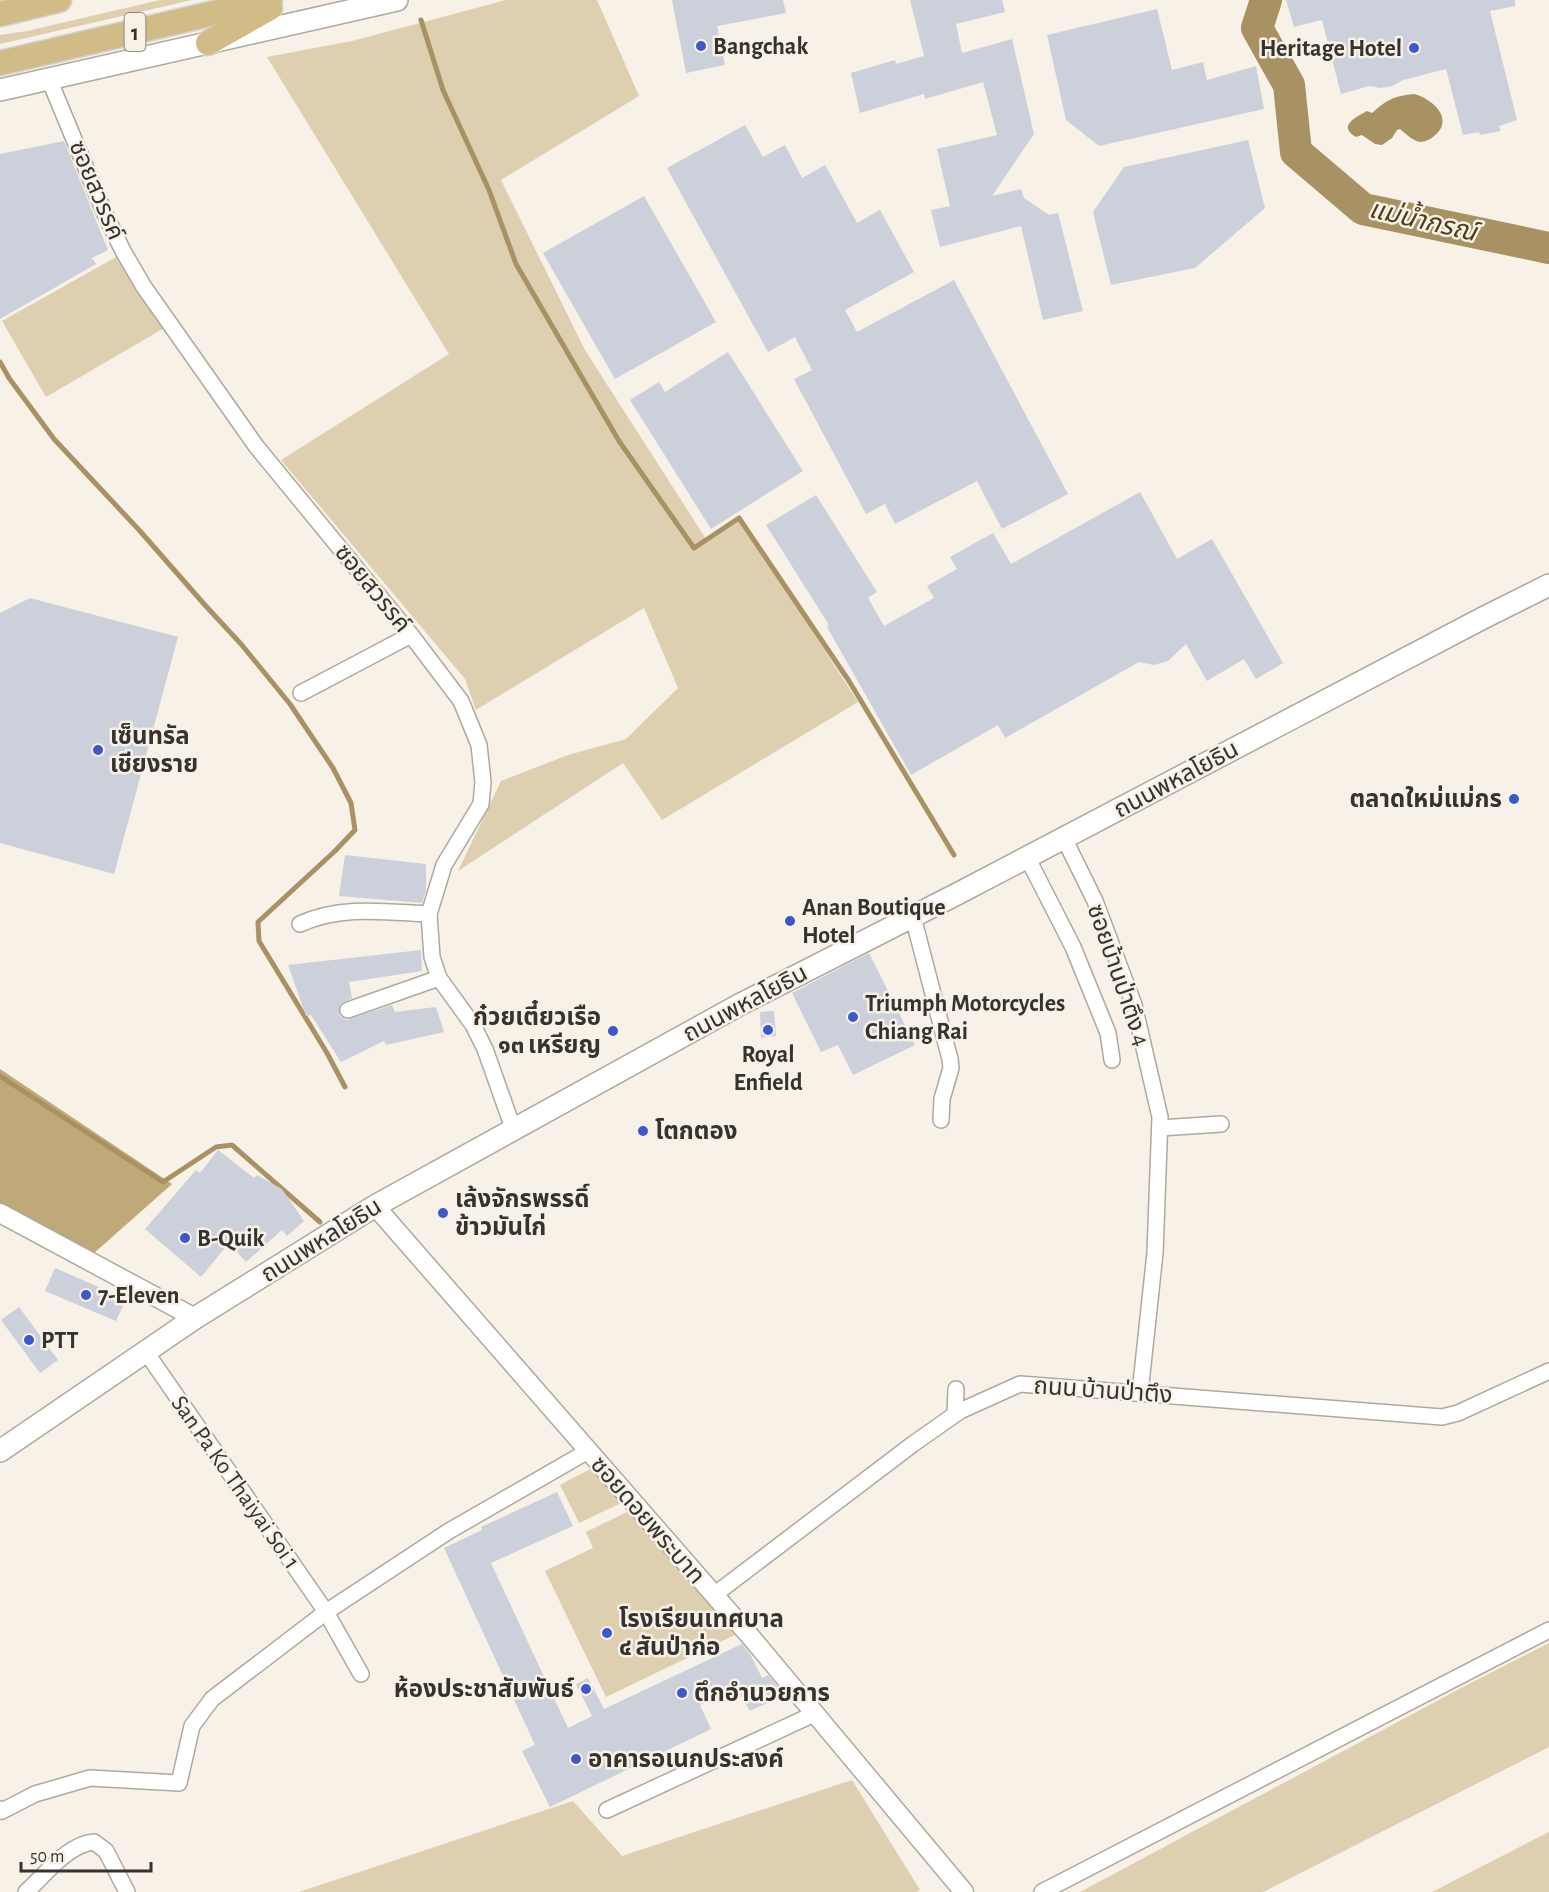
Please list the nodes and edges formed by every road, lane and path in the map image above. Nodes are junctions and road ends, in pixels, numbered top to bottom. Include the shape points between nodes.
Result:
1 (59, 0) edge
2 (270, 0) edge
3 (285, 0) edge
4 (397, 0) edge
5 (0, 14) edge
6 (208, 43) junction
7 (0, 63) edge
8 (49, 79) junction
9 (0, 90) edge
10 (1549, 585) edge
11 (411, 634) junction
12 (300, 693) dead end
13 (1064, 838) junction
14 (1028, 857) junction
15 (429, 914) junction
16 (913, 917) junction
17 (300, 924) dead end
18 (439, 978) junction
19 (348, 1010) dead end
20 (1112, 1060) dead end
21 (941, 1120) dead end
22 (1160, 1123) junction
23 (1221, 1124) dead end
24 (513, 1128) junction
25 (375, 1206) junction
26 (0, 1213) edge
27 (195, 1318) junction
28 (146, 1352) junction
29 (1549, 1371) edge
30 (956, 1389) dead end
31 (1140, 1393) junction
32 (955, 1414) junction
33 (0, 1451) edge
34 (588, 1451) junction
35 (714, 1595) junction
36 (326, 1612) junction
37 (1549, 1630) edge
38 (361, 1674) dead end
39 (814, 1714) junction
40 (1, 1810) edge
41 (607, 1810) dead end
42 (26, 1892) edge
43 (127, 1892) edge
44 (964, 1892) edge
45 (1042, 1892) edge

1 - 5 main road
2 - 7 main road, 1
3 - 6 main road
4 - 6 main road, 1
6 - 8 main road, 1
8 - 9 main road, 1
8 - 11 street, ซอยสวรรค์ via 105,214 144,288 256,446
10 - 13 main road, ถนนพหลโยธิน
11 - 12 street
11 - 15 street, ซอยสวรรค์ via 461,701 479,744 483,782 481,804 444,865
13 - 14 main road, ถนนพหลโยธิน
13 - 22 street, ซอยบ้านป่าตึง 4 via 1095,901 1134,1005
14 - 16 main road, ถนนพหลโยธิน
14 - 20 street via 1073,947 1108,1033
15 - 17 street via 342,912
15 - 18 street, ซอยสวรรค์ via 432,957
16 - 21 street via 950,1059
16 - 24 main road, ถนนพหลโยธิน via 739,1005
18 - 19 street
18 - 24 street, ซอยสวรรค์ via 473,1024
22 - 23 street
22 - 31 street, ซอยบ้านป่าตึง 4 via 1155,1253
24 - 25 main road, ถนนพหลโยธิน
25 - 27 main road, ถนนพหลโยธิน
25 - 34 street, ซอยดอยพระบาท
26 - 27 street
27 - 28 main road, ถนนพหลโยธิน
28 - 33 main road, ถนนพหลโยธิน
28 - 36 street, San Pa Ko Thaiyai Soi 1
29 - 31 street, ถนน บ้านป่าตึง via 1442,1417
30 - 32 street
31 - 32 street, ถนน บ้านป่าตึง via 1020,1384
32 - 35 street, ถนน บ้านป่าตึง
34 - 35 street, ซอยดอยพระบาท
34 - 36 street via 449,1531
35 - 39 street, ซอยดอยพระบาท
36 - 38 street, San Pa Ko Thaiyai Soi 1
36 - 40 street via 212,1699 192,1726 179,1783 90,1778 34,1794
37 - 45 street
39 - 41 street
39 - 44 street, ซอยดอยพระบาท
42 - 43 street via 56,1863 81,1845 94,1842 106,1851

